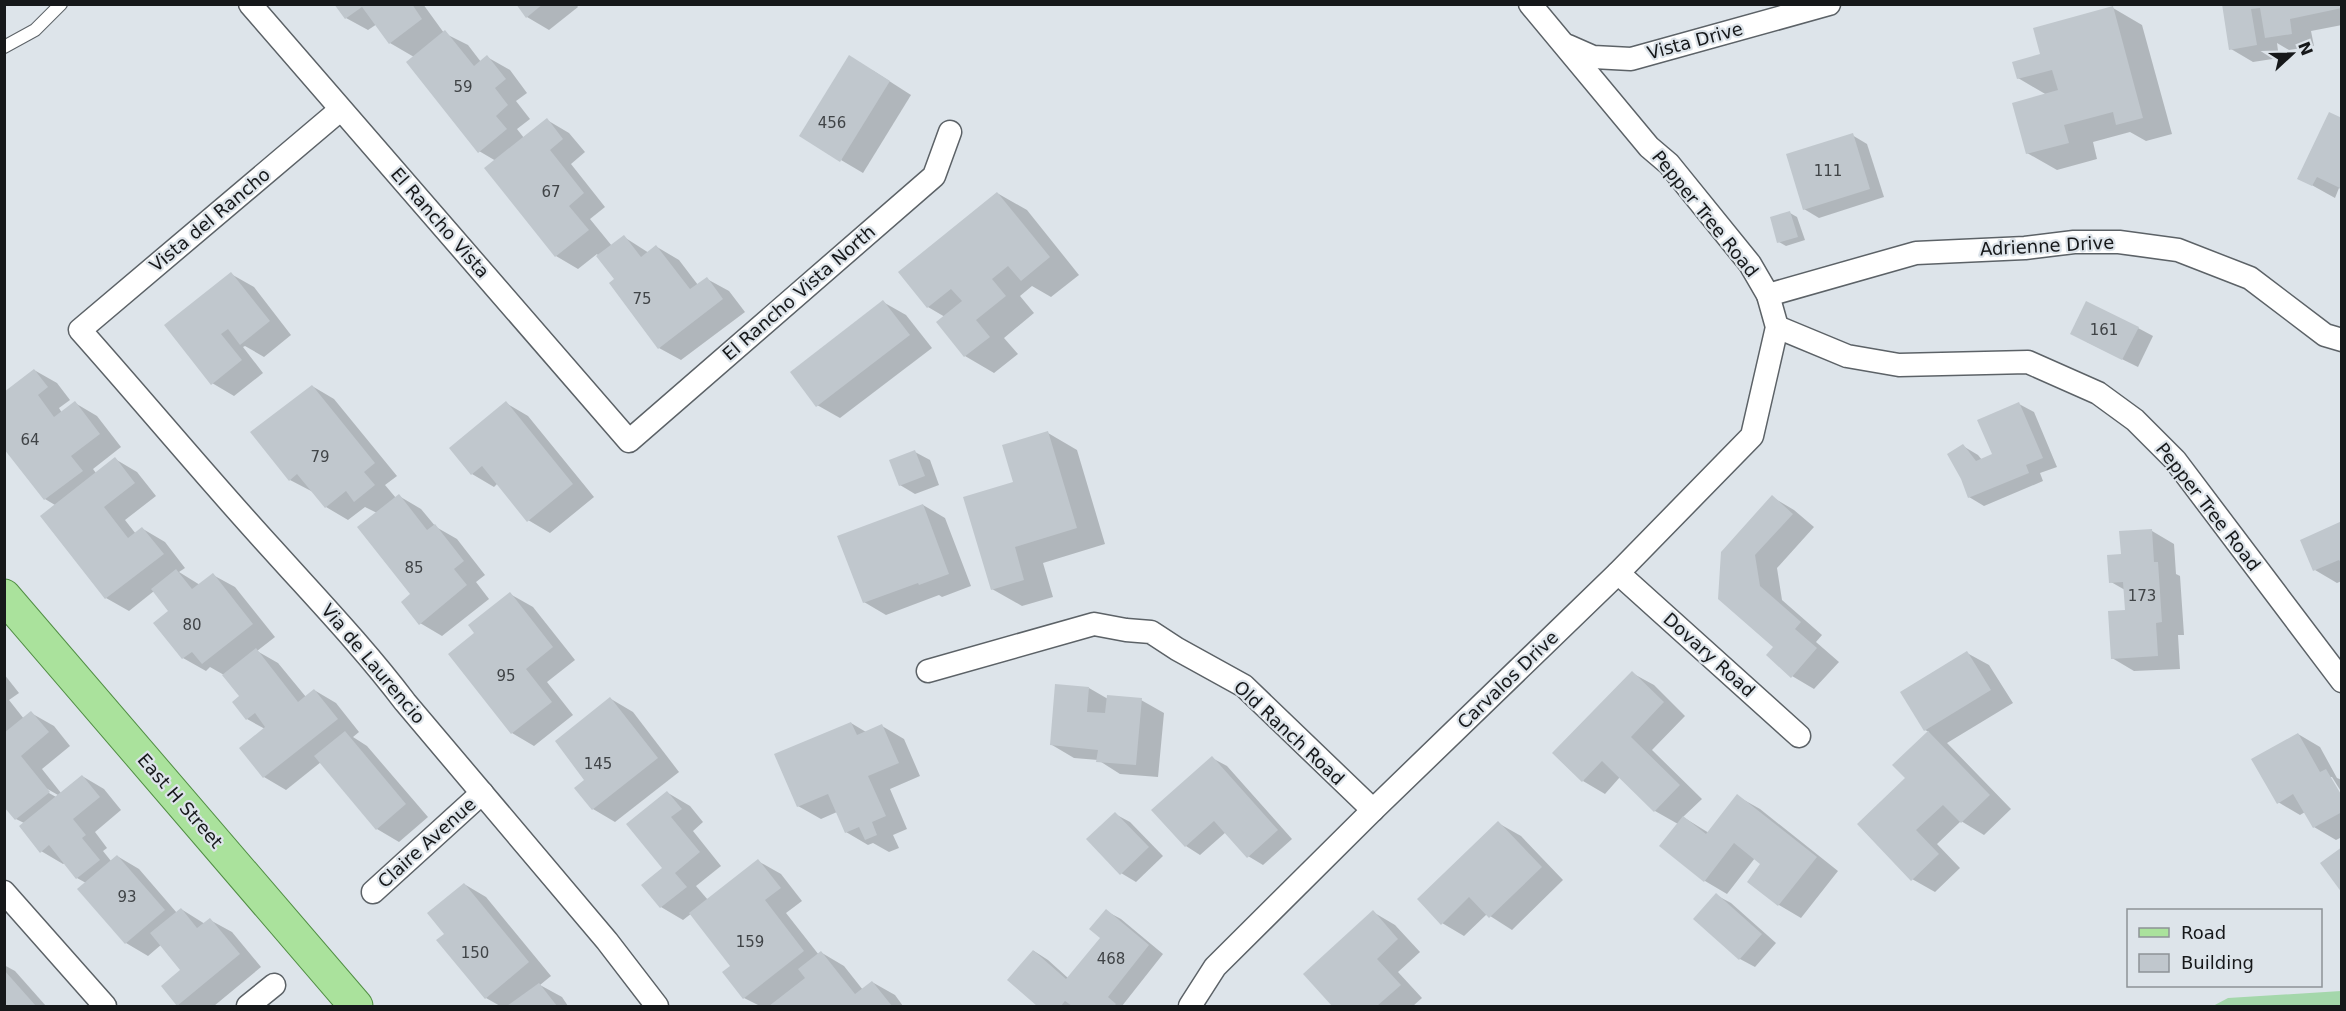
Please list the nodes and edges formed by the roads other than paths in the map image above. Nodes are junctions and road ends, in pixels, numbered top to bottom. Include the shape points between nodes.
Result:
1 (61, 4) edge
2 (250, 4) edge
3 (1530, 4) edge
4 (1829, 4) edge
5 (1562, 44) junction
6 (4, 47) edge
7 (340, 110) junction
8 (950, 132) dead end
9 (1768, 295) junction
10 (1777, 327) junction
11 (80, 330) joint
12 (2342, 340) edge
13 (629, 441) joint
14 (1618, 573) junction
15 (4, 596) edge
16 (928, 671) dead end
17 (2342, 681) edge
18 (1799, 736) dead end
19 (482, 793) junction
20 (1373, 810) junction
21 (4, 892) edge
22 (373, 892) dead end
23 (274, 985) dead end
24 (105, 1006) edge
25 (248, 1006) edge
26 (356, 1006) edge
27 (657, 1006) edge
28 (1190, 1006) edge

1 - 6 lane via 35,30
2 - 7 street, El Rancho Vista
3 - 5 street, Pepper Tree Road
4 - 5 street, Vista Drive via 1631,59 1593,57
5 - 9 street, Pepper Tree Road via 1669,164 1750,264
7 - 11 street, Vista del Rancho
7 - 13 street, El Rancho Vista
8 - 13 street, El Rancho Vista North via 934,176
9 - 10 street, Pepper Tree Road
9 - 12 street, Adrienne Drive via 1916,253 2119,242 2178,250 2250,278 2325,336
10 - 14 street, Carvalos Drive via 1752,436
10 - 17 street, Pepper Tree Road via 1847,356 1899,365 2028,362 2098,393 2135,420 2175,460
11 - 19 street, Via de Laurencio via 374,661
14 - 18 street, Dovary Road
14 - 20 street, Carvalos Drive
15 - 26 main road, East H Street
16 - 20 street, Old Ranch Road via 1094,624 1151,632 1244,686
19 - 22 street, Claire Avenue
19 - 27 street, Via de Laurencio
20 - 28 street, Carvalos Drive via 1215,967
21 - 24 street
23 - 25 street

